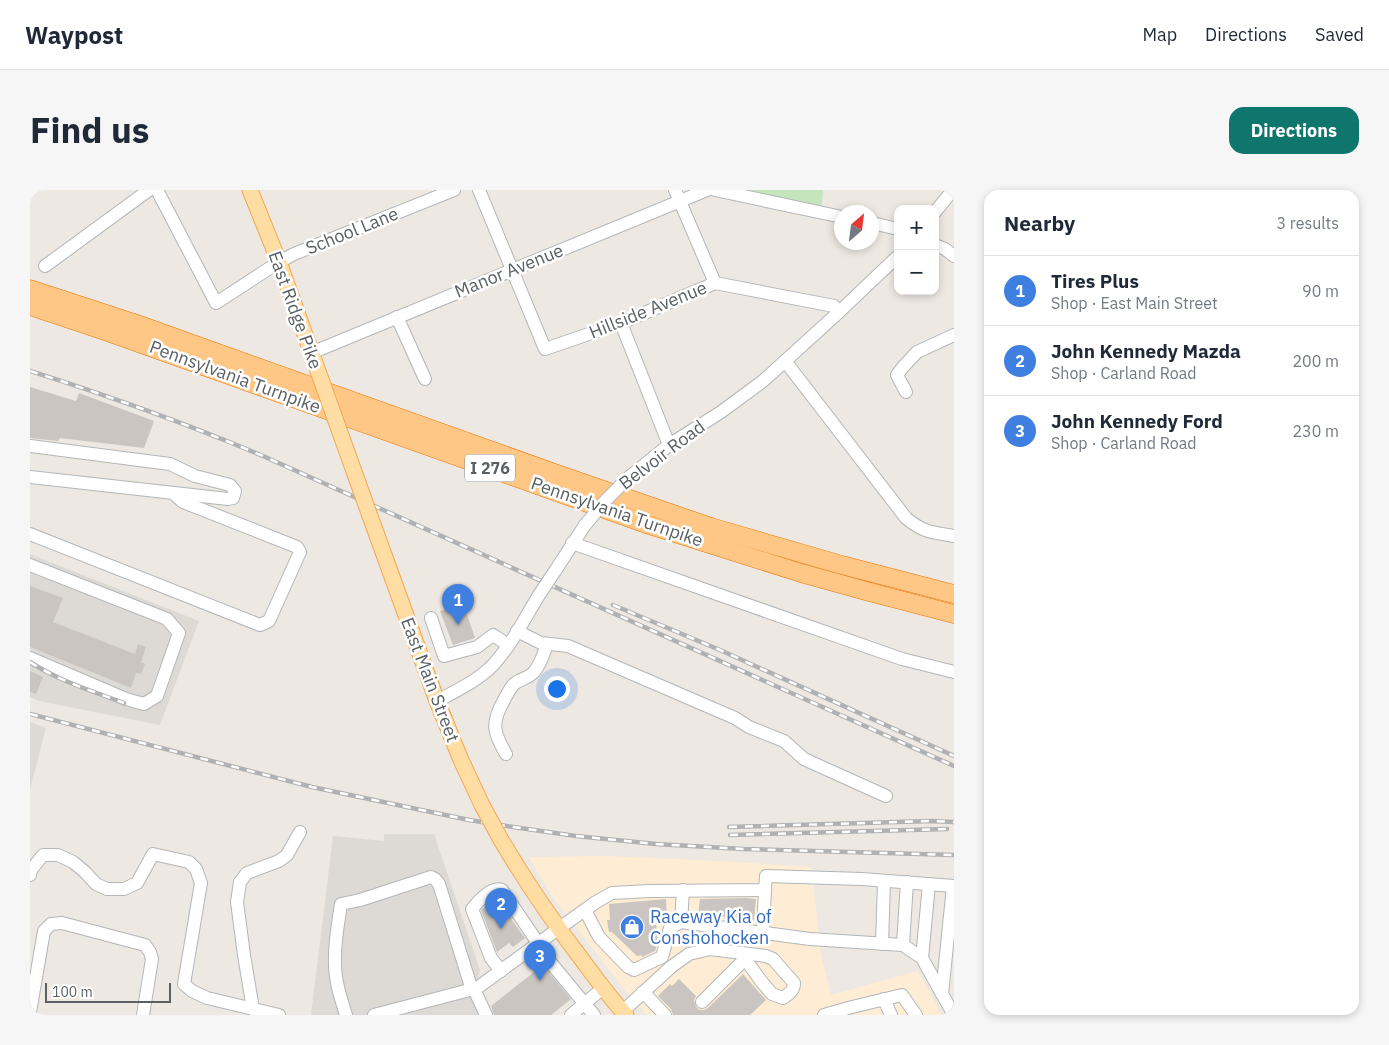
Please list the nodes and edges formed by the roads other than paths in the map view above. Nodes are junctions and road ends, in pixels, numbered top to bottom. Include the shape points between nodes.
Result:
1 (149, 190) edge
2 (157, 190) edge
3 (250, 190) edge
4 (454, 190) edge
5 (479, 190) edge
6 (707, 190) edge
7 (716, 190) edge
8 (954, 190) edge
9 (678, 196) edge
10 (939, 207) edge
11 (834, 215) edge
12 (879, 225) edge
13 (894, 228) edge
14 (939, 246) edge
15 (954, 256) edge
16 (894, 260) edge
17 (279, 262) junction
18 (45, 266) dead end
19 (512, 270) junction
20 (715, 283) junction
21 (30, 289) edge
22 (30, 306) edge
23 (839, 312) junction
24 (398, 317) junction
25 (621, 323) junction
26 (954, 335) edge
27 (311, 353) junction
28 (785, 362) junction
29 (425, 380) dead end
30 (906, 392) dead end
31 (669, 445) junction
32 (30, 446) edge
33 (30, 477) edge
34 (173, 493) junction
35 (370, 516) joint
36 (30, 534) edge
37 (954, 536) edge
38 (572, 544) junction
39 (30, 565) edge
40 (954, 594) edge
41 (954, 614) edge
42 (431, 618) dead end
43 (517, 631) junction
44 (547, 644) junction
45 (508, 645) junction
46 (30, 658) edge
47 (954, 672) edge
48 (437, 701) junction
49 (506, 754) dead end
50 (886, 796) dead end
51 (300, 832) dead end
52 (30, 875) edge
53 (884, 881) junction
54 (908, 882) junction
55 (929, 884) junction
56 (954, 886) edge
57 (683, 890) junction
58 (765, 890) junction
59 (585, 910) junction
60 (681, 922) junction
61 (558, 929) junction
62 (762, 933) junction
63 (538, 943) junction
64 (882, 944) junction
65 (903, 946) junction
66 (922, 958) junction
67 (551, 963) dead end
68 (502, 971) junction
69 (603, 988) junction
70 (471, 990) junction
71 (644, 992) junction
72 (942, 994) junction
73 (884, 1000) junction
74 (702, 1002) dead end
75 (584, 1004) junction
76 (253, 1009) junction
77 (863, 1010) edge
78 (30, 1012) edge
79 (625, 1013) edge
80 (143, 1015) edge
81 (280, 1015) edge
82 (346, 1015) edge
83 (374, 1015) edge
84 (476, 1015) edge
85 (486, 1015) edge
86 (571, 1015) edge
87 (594, 1015) edge
88 (665, 1015) edge
89 (824, 1015) edge
90 (891, 1015) edge
91 (916, 1015) edge
92 (954, 1015) edge

1 - 18 street
2 - 17 street, School Lane via 216,303
3 - 17 main road, East Ridge Pike
4 - 17 street, School Lane
5 - 19 street
6 - 9 street, Manor Avenue
7 - 11 street
8 - 10 street
9 - 19 street, Manor Avenue
9 - 20 street
12 - 13 street
14 - 15 street
16 - 23 street, Belvoir Road
17 - 27 main road, East Ridge Pike
19 - 24 street, Manor Avenue
19 - 25 street, Hillside Avenue via 545,349
20 - 23 street, Hillside Avenue via 834,306
20 - 25 street, Hillside Avenue
21 - 40 highway, Pennsylvania Turnpike / I 276 via 702,524
22 - 41 highway, Pennsylvania Turnpike / I 276 via 649,525 801,573
23 - 28 street, Belvoir Road
24 - 27 street, Manor Avenue
24 - 29 street
25 - 31 street
26 - 30 street via 917,352 903,367 897,375
27 - 35 main road, East Ridge Pike, bridge
28 - 31 street, Belvoir Road via 721,412
28 - 37 street via 906,518 928,532
31 - 38 street, Belvoir Road, bridge via 607,499
32 - 34 street via 170,464 195,476 230,486 234,498
33 - 34 street
34 - 36 street via 183,502 297,547 300,552 269,621 260,625
35 - 48 main road, East Main Street
38 - 43 street, Belvoir Road, bridge
38 - 47 street via 885,654
39 - 46 street via 167,619 180,633 157,696 144,704
42 - 45 street via 444,656 477,647 493,635
43 - 44 street
43 - 45 street, Belvoir Road
44 - 49 street via 537,669 514,684 496,716 495,734
44 - 50 street via 568,646 735,718 784,741 804,759
45 - 48 street, Belvoir Road via 483,674
48 - 61 main road, East Main Street, bridge via 482,805
51 - 76 street via 287,855 247,873 240,882 237,902
52 - 76 street via 30,870 42,855 58,855 73,862 96,884 107,889 124,889 137,883 153,854 189,862 196,869 201,883 184,984 192,992 207,998
53 - 54 street
53 - 58 street via 766,876
53 - 64 street
54 - 55 street
54 - 65 street
55 - 56 street
55 - 66 street
56 - 72 street
57 - 58 street
57 - 59 street via 612,893
57 - 60 street
58 - 62 street
59 - 60 street via 599,937 634,970 662,957 670,928
59 - 61 street
60 - 62 street
61 - 63 street
61 - 69 main road, East Main Street
62 - 64 street
63 - 68 street
63 - 68 street via 502,890 496,889 481,899 472,909 490,958
64 - 65 street
65 - 66 street
66 - 72 street
67 - 75 street
68 - 70 street
69 - 75 street
69 - 79 main road, East Main Street
70 - 82 street via 439,884 431,877 341,904 335,965
70 - 83 street
70 - 84 street
70 - 85 street
71 - 74 street via 689,954 710,949 743,956
71 - 79 street
71 - 88 street
72 - 92 street
73 - 77 street
73 - 90 street
73 - 91 street via 902,995
75 - 86 street
75 - 87 street
76 - 81 street
77 - 89 street
78 - 80 street via 44,931 51,924 62,923 145,945 152,960

